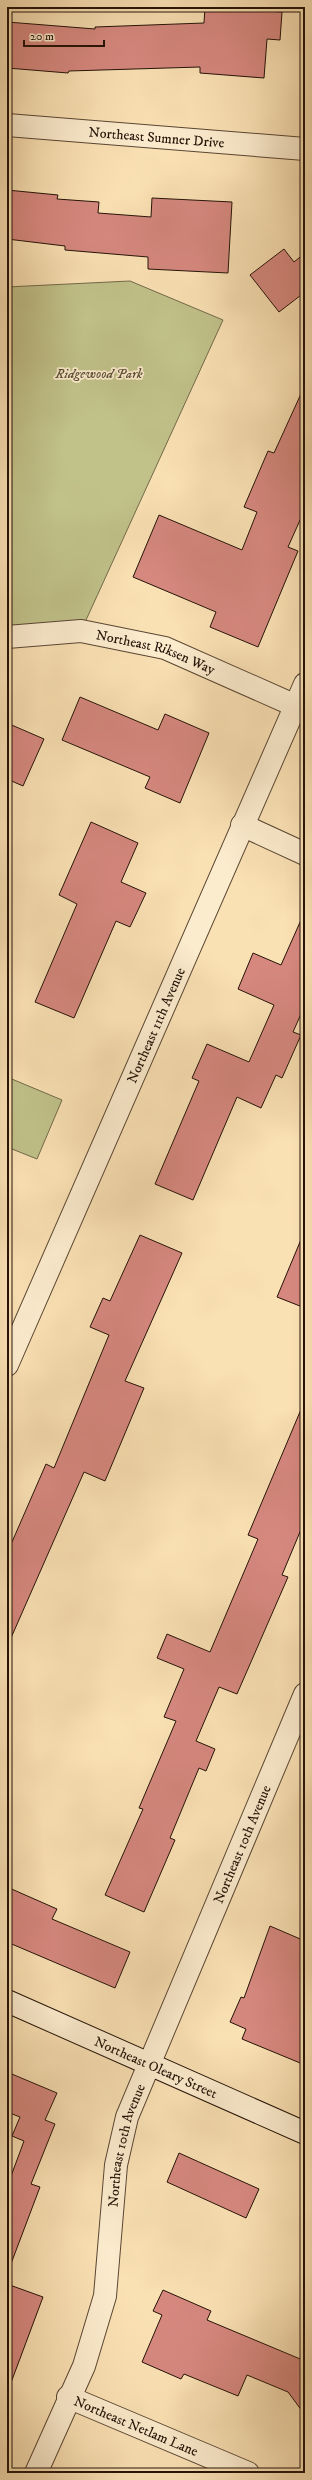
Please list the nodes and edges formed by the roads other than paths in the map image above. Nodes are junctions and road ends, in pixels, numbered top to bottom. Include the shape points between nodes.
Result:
1 (7, 125) edge
2 (305, 149) edge
3 (7, 637) edge
4 (305, 684) edge
5 (296, 706) junction
6 (242, 825) junction
7 (305, 854) edge
8 (7, 1366) edge
9 (305, 1694) edge
10 (7, 2000) edge
11 (149, 2064) junction
12 (305, 2133) edge
13 (68, 2397) junction
14 (36, 2473) edge
15 (248, 2473) edge

1 - 2 street, Northeast Sumner Drive
3 - 5 street, Northeast Riksen Way via 81,631 165,648
4 - 5 street, Northeast 11th Avenue
5 - 6 street, Northeast 11th Avenue
6 - 7 street
6 - 8 street, Northeast 11th Avenue
9 - 11 street, Northeast 10th Avenue
10 - 11 street, Northeast Oleary Street
11 - 12 street, Northeast Oleary Street
11 - 13 street, Northeast 10th Avenue via 127,2117 116,2165 105,2296 84,2366
13 - 14 street, Northeast 10th Avenue
13 - 15 street, Northeast Netlam Lane

